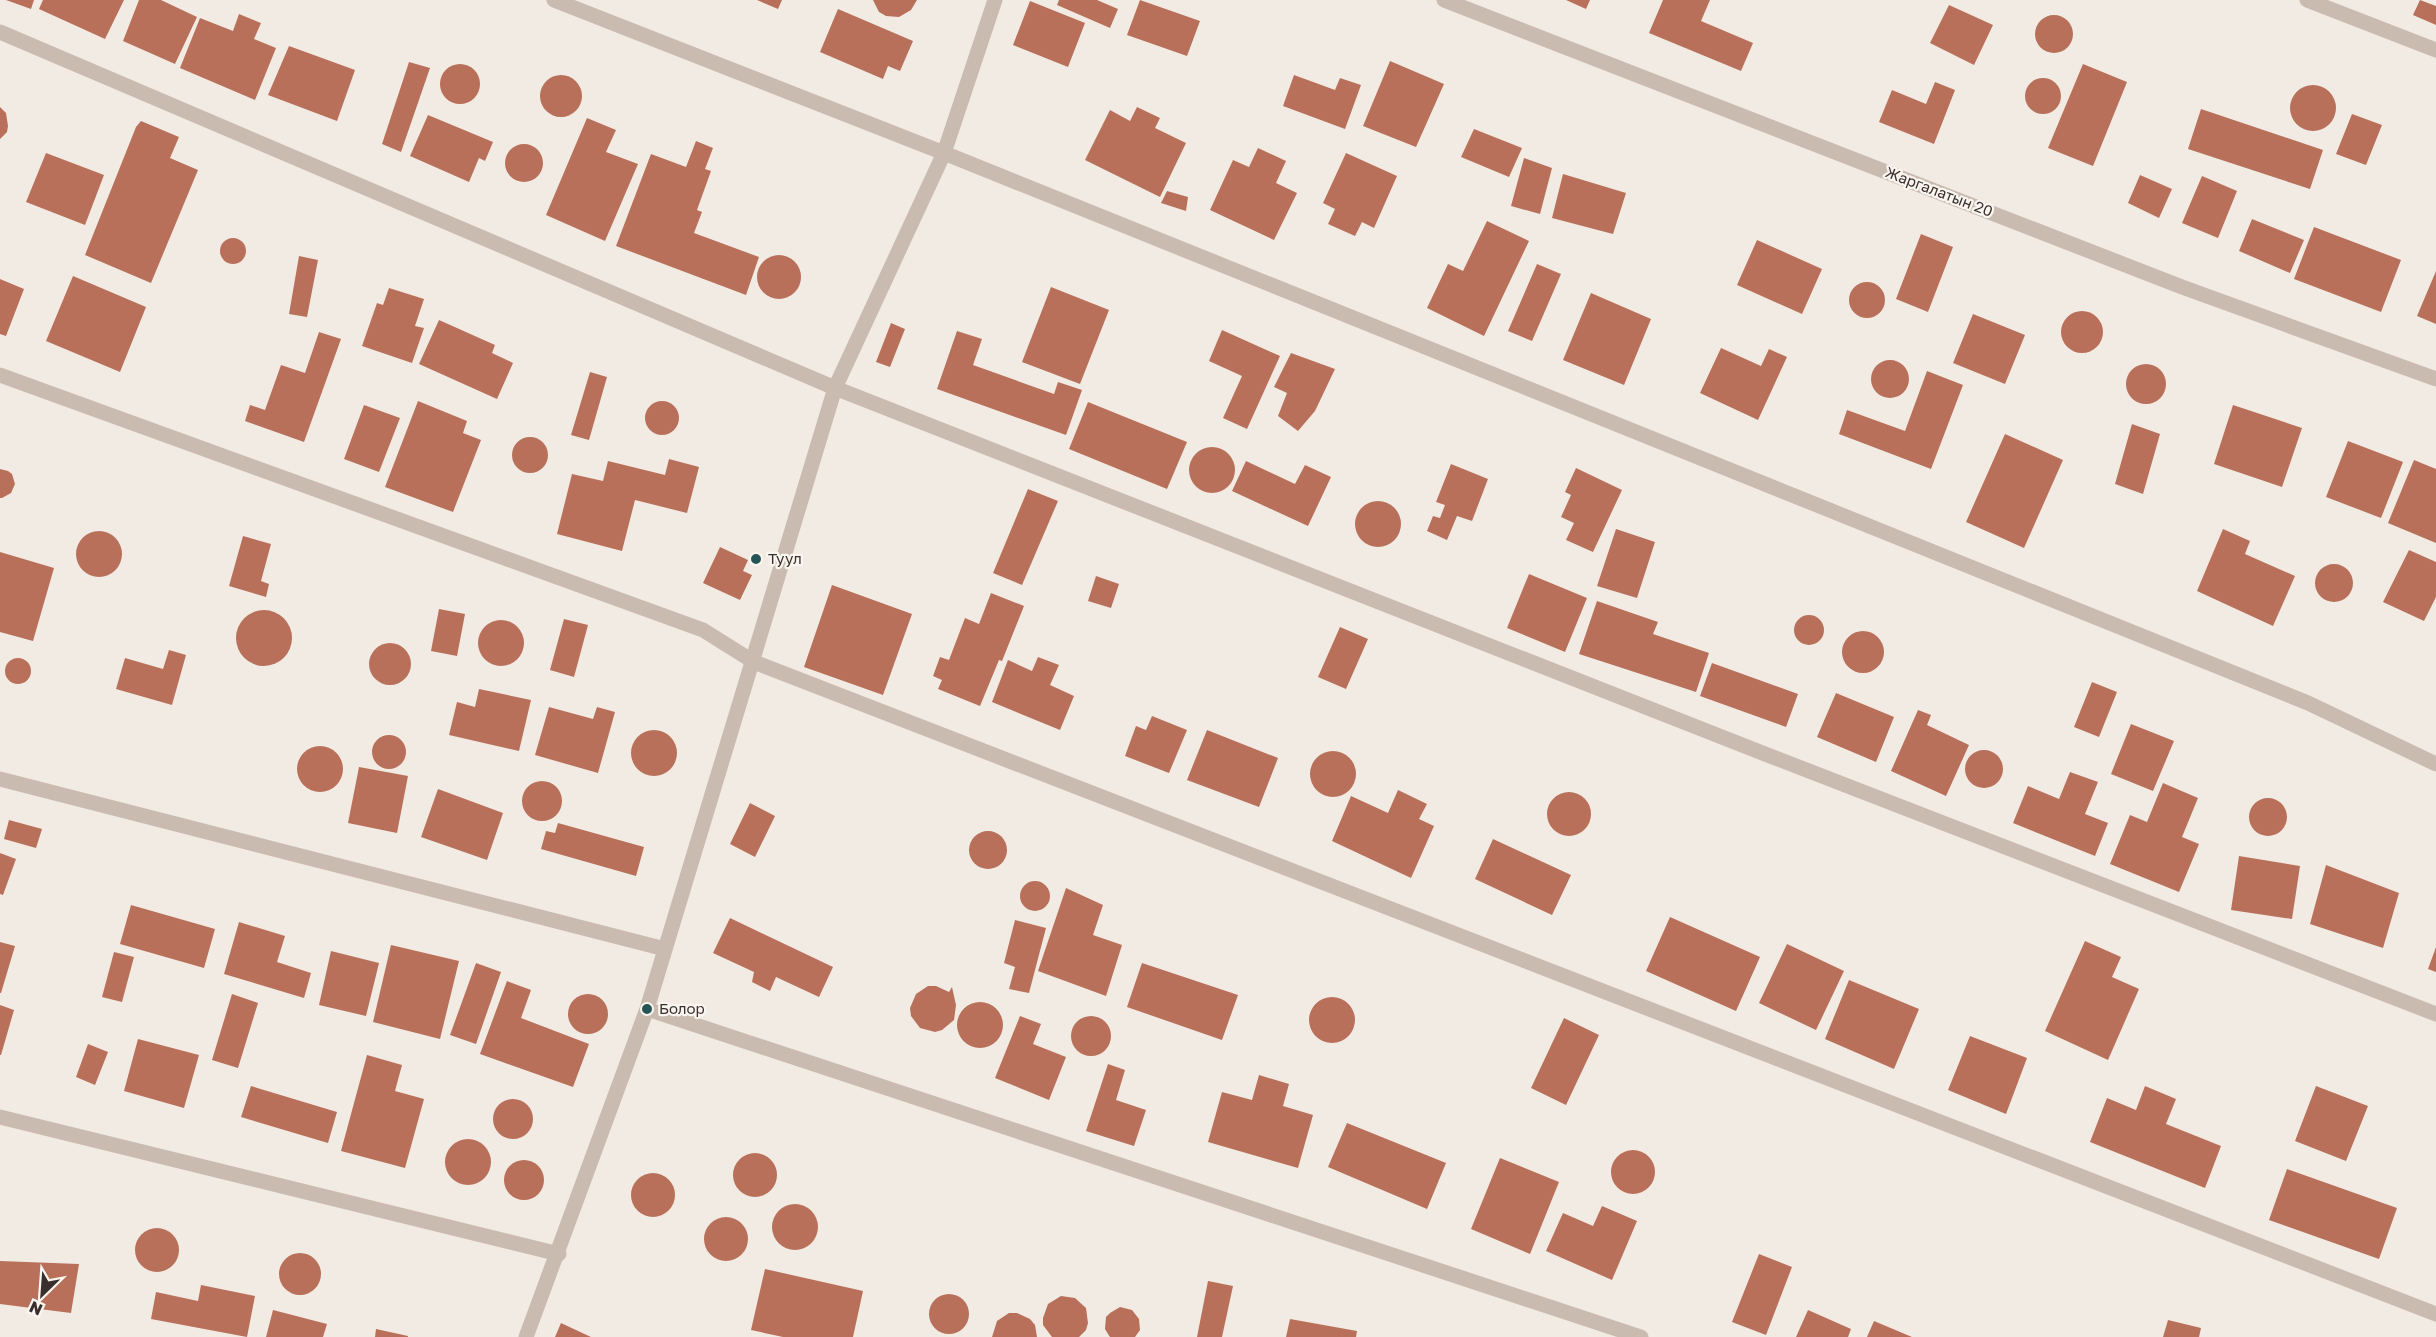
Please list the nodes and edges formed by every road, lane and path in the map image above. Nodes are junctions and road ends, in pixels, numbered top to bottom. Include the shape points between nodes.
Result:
1 (554, 0) edge
2 (995, 0) edge
3 (1444, 0) edge
4 (2307, 0) edge
5 (0, 32) edge
6 (2436, 50) edge
7 (944, 153) junction
8 (0, 375) edge
9 (2436, 379) edge
10 (835, 388) junction
11 (754, 662) junction
12 (2436, 764) edge
13 (0, 779) edge
14 (665, 949) junction
15 (647, 1009) junction
16 (2436, 1014) edge
17 (0, 1117) edge
18 (559, 1254) junction
19 (2436, 1314) edge
20 (526, 1337) edge
21 (1641, 1337) edge

1 - 7 street
2 - 7 street
3 - 9 street, Жаргалатын 20 via 2182,287
4 - 6 street
5 - 10 street
7 - 10 street
7 - 12 street via 2308,704
8 - 11 street via 702,630
10 - 11 street
10 - 16 street
11 - 14 street
11 - 19 street
13 - 14 street
14 - 15 street
15 - 18 street
15 - 21 street
17 - 18 street
18 - 20 street

